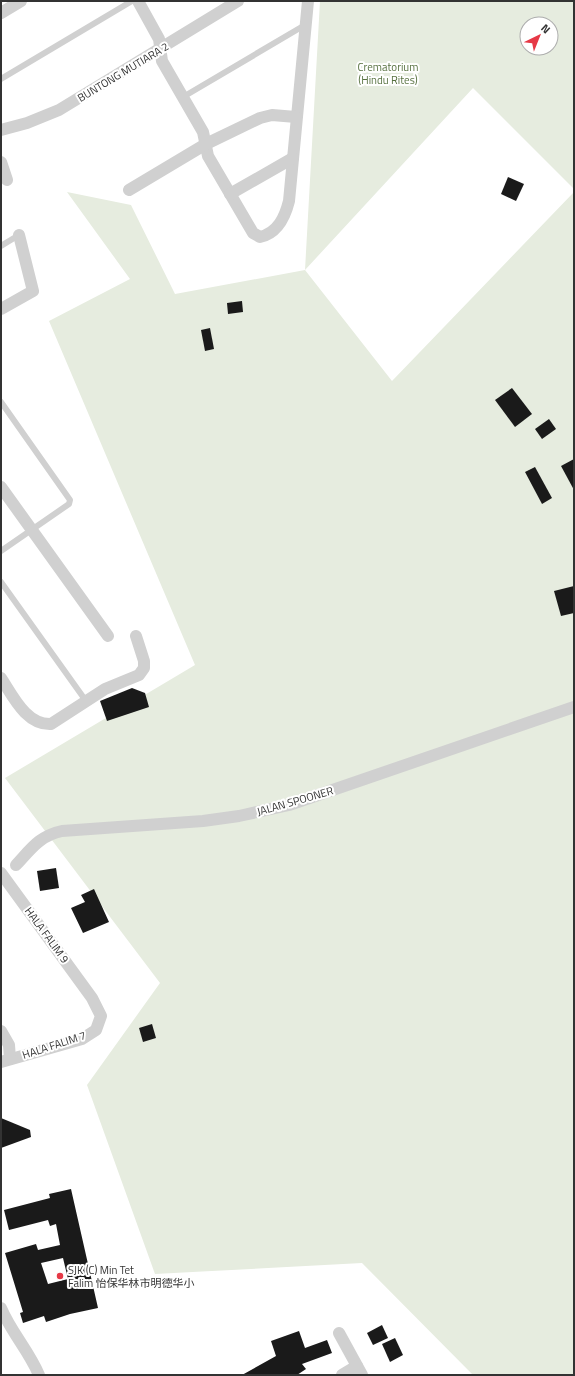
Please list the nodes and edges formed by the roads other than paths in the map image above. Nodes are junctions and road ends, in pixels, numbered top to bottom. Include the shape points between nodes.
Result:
1 (21, 1) edge
2 (132, 1) edge
3 (138, 1) edge
4 (238, 1) edge
5 (308, 1) edge
6 (1, 13) edge
7 (306, 25) junction
8 (161, 49) junction
9 (1, 79) edge
10 (182, 97) junction
11 (296, 117) junction
12 (1, 130) edge
13 (206, 144) junction
14 (293, 158) junction
15 (1, 162) edge
16 (8, 180) dead end
17 (128, 190) dead end
18 (230, 194) junction
19 (19, 235) joint
20 (1, 246) edge
21 (1, 309) edge
22 (1, 402) edge
23 (1, 487) edge
24 (31, 530) junction
25 (1, 551) edge
26 (1, 582) edge
27 (108, 636) dead end
28 (136, 636) dead end
29 (1, 678) edge
30 (86, 702) junction
31 (574, 707) edge
32 (16, 865) dead end
33 (1, 873) edge
34 (92, 998) joint
35 (1, 1031) edge
36 (6, 1060) edge
37 (1, 1308) edge
38 (339, 1333) dead end
39 (360, 1370) edge
40 (39, 1375) edge
41 (342, 1375) edge

1 - 6 street
2 - 9 lane
3 - 8 street via 156,32
4 - 8 street, BUNTONG MUTIARA 2
5 - 7 street
7 - 10 lane
7 - 11 street
8 - 10 street via 162,61
8 - 12 street, BUNTONG MUTIARA 2 via 59,110 27,124
10 - 13 street via 203,132
11 - 13 street via 272,115 260,118
11 - 14 street
13 - 17 street
13 - 18 street via 208,156
14 - 18 street
14 - 18 street via 286,213 281,223 267,236 260,237 253,233
15 - 16 street
19 - 20 lane
19 - 21 street via 33,291
22 - 24 lane via 70,500 69,504
23 - 24 street
24 - 25 lane
24 - 27 street
26 - 30 lane
28 - 30 street via 144,661 144,668 139,675 105,689
29 - 30 street via 28,717 45,724 51,724
31 - 32 street, JALAN SPOONER via 289,805 208,820 49,834
33 - 34 street, HALA FALIM 9
34 - 36 street, HALA FALIM 7 via 101,1016 96,1030 82,1039
35 - 36 street via 9,1045
37 - 40 street
38 - 39 street
39 - 41 street

